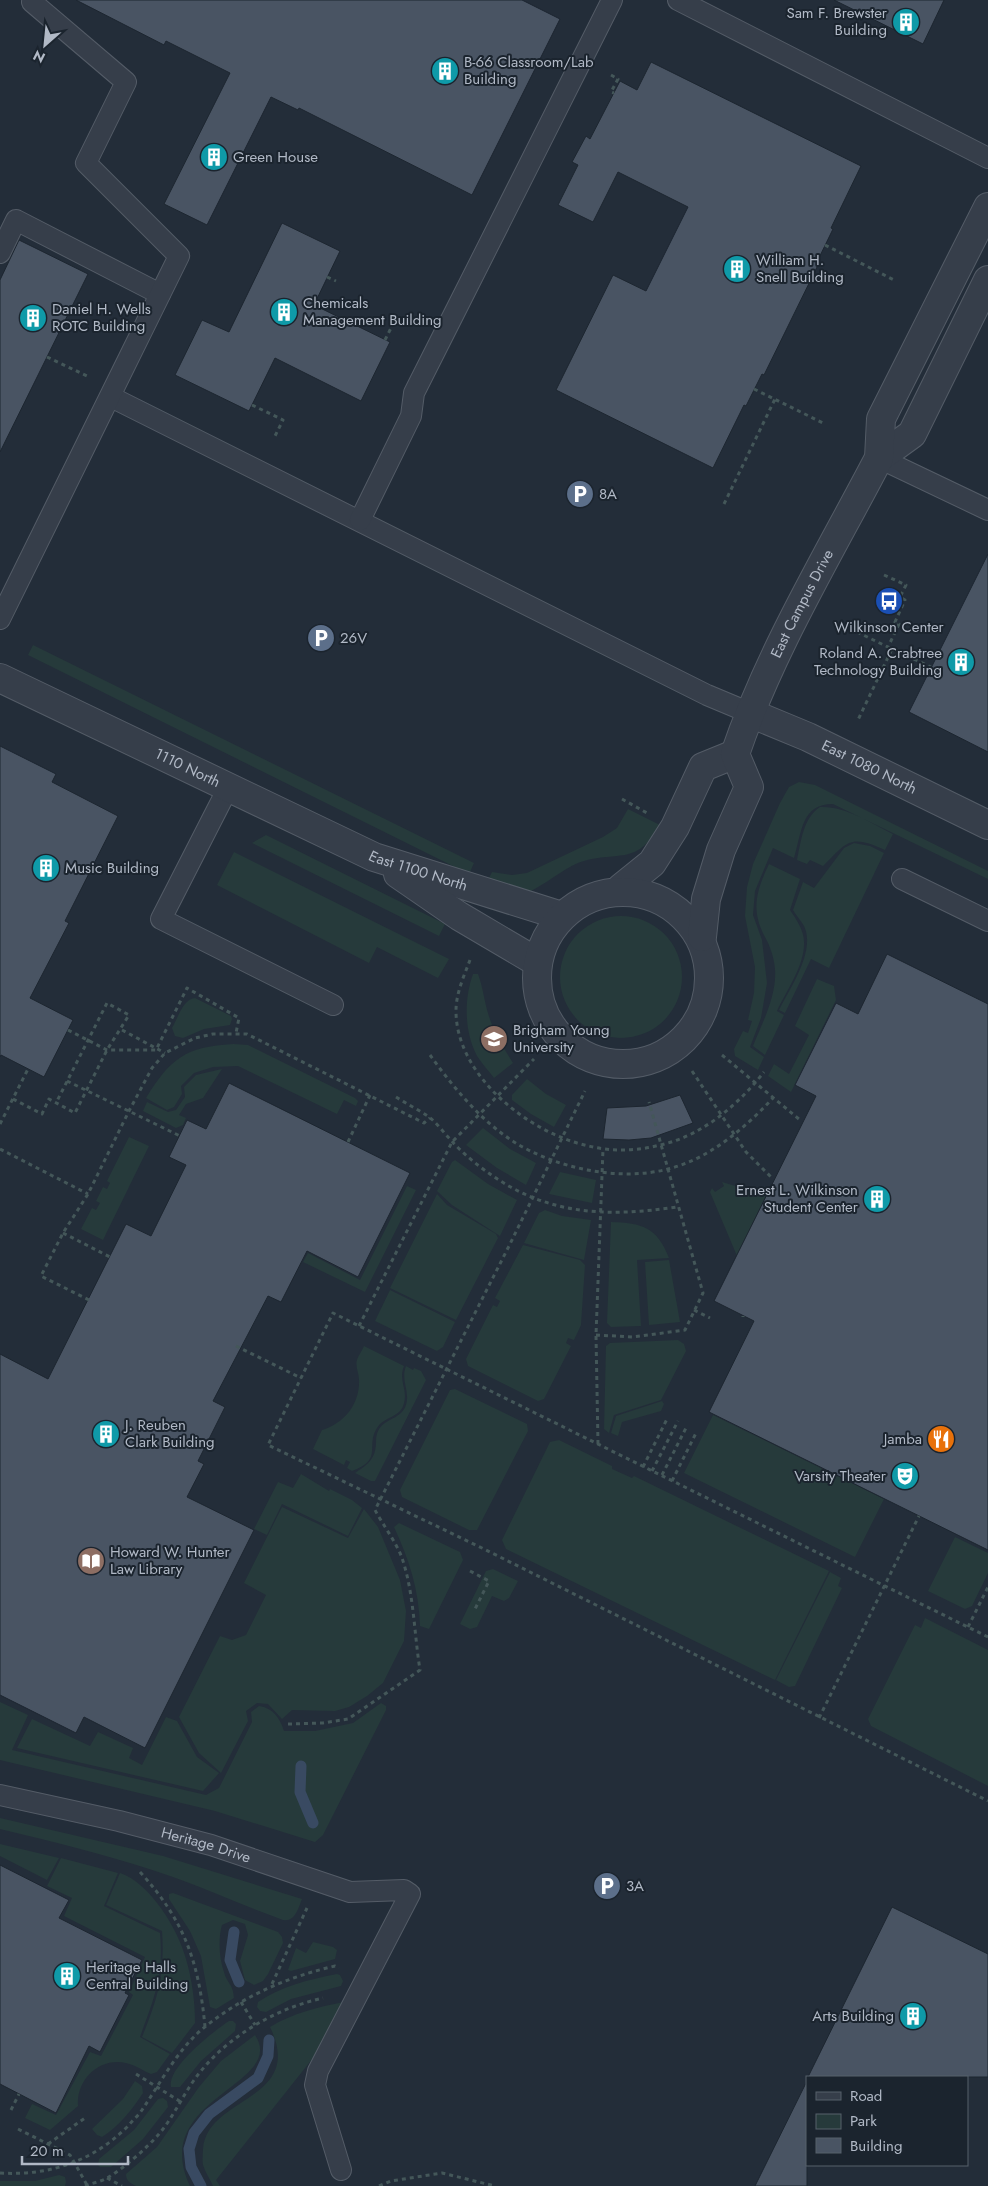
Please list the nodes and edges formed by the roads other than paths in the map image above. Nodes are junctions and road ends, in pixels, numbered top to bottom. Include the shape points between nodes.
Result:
1 (33, 0) edge
2 (612, 0) edge
3 (678, 0) edge
4 (988, 158) edge
5 (988, 207) edge
6 (0, 253) edge
7 (988, 280) edge
8 (160, 294) junction
9 (111, 396) junction
10 (879, 458) junction
11 (988, 510) edge
12 (360, 520) junction
13 (0, 618) edge
14 (0, 678) edge
15 (750, 713) junction
16 (735, 754) junction
17 (228, 788) junction
18 (988, 825) edge
19 (374, 858) junction
20 (902, 879) dead end
21 (621, 888) junction
22 (562, 916) junction
23 (988, 921) edge
24 (702, 937) junction
25 (537, 962) junction
26 (333, 1005) dead end
27 (0, 1795) edge
28 (341, 2170) dead end

1 - 8 lane via 126,82 86,163 180,256
2 - 12 lane via 414,393 411,416
3 - 4 lane
5 - 10 street, East Campus Drive via 882,419
6 - 8 lane via 16,220
7 - 10 street, East Campus Drive via 912,434
8 - 9 lane
9 - 12 lane
9 - 13 lane
10 - 11 lane
10 - 15 street, East Campus Drive via 766,674
12 - 15 lane via 707,695
14 - 17 street, 1110 North
15 - 16 street, East Campus Drive
15 - 18 street, East 1080 North via 808,737
16 - 21 street via 703,767 675,827 652,863
16 - 24 street via 749,787 721,850 706,899
17 - 19 street, 1110 North
17 - 26 lane via 162,919
19 - 22 street, East 1100 North
19 - 25 street, East 1100 North via 459,916
20 - 23 lane
21 - 22 street via 581,901
21 - 24 street via 654,897 677,910
22 - 25 street via 546,937
24 - 25 street via 710,982 704,1010 690,1034 668,1052 642,1063 613,1064 586,1057 562,1040 545,1018 537,990
27 - 28 lane, Heritage Drive via 211,1844 350,1892 404,1890 410,1894 318,2071 315,2085

